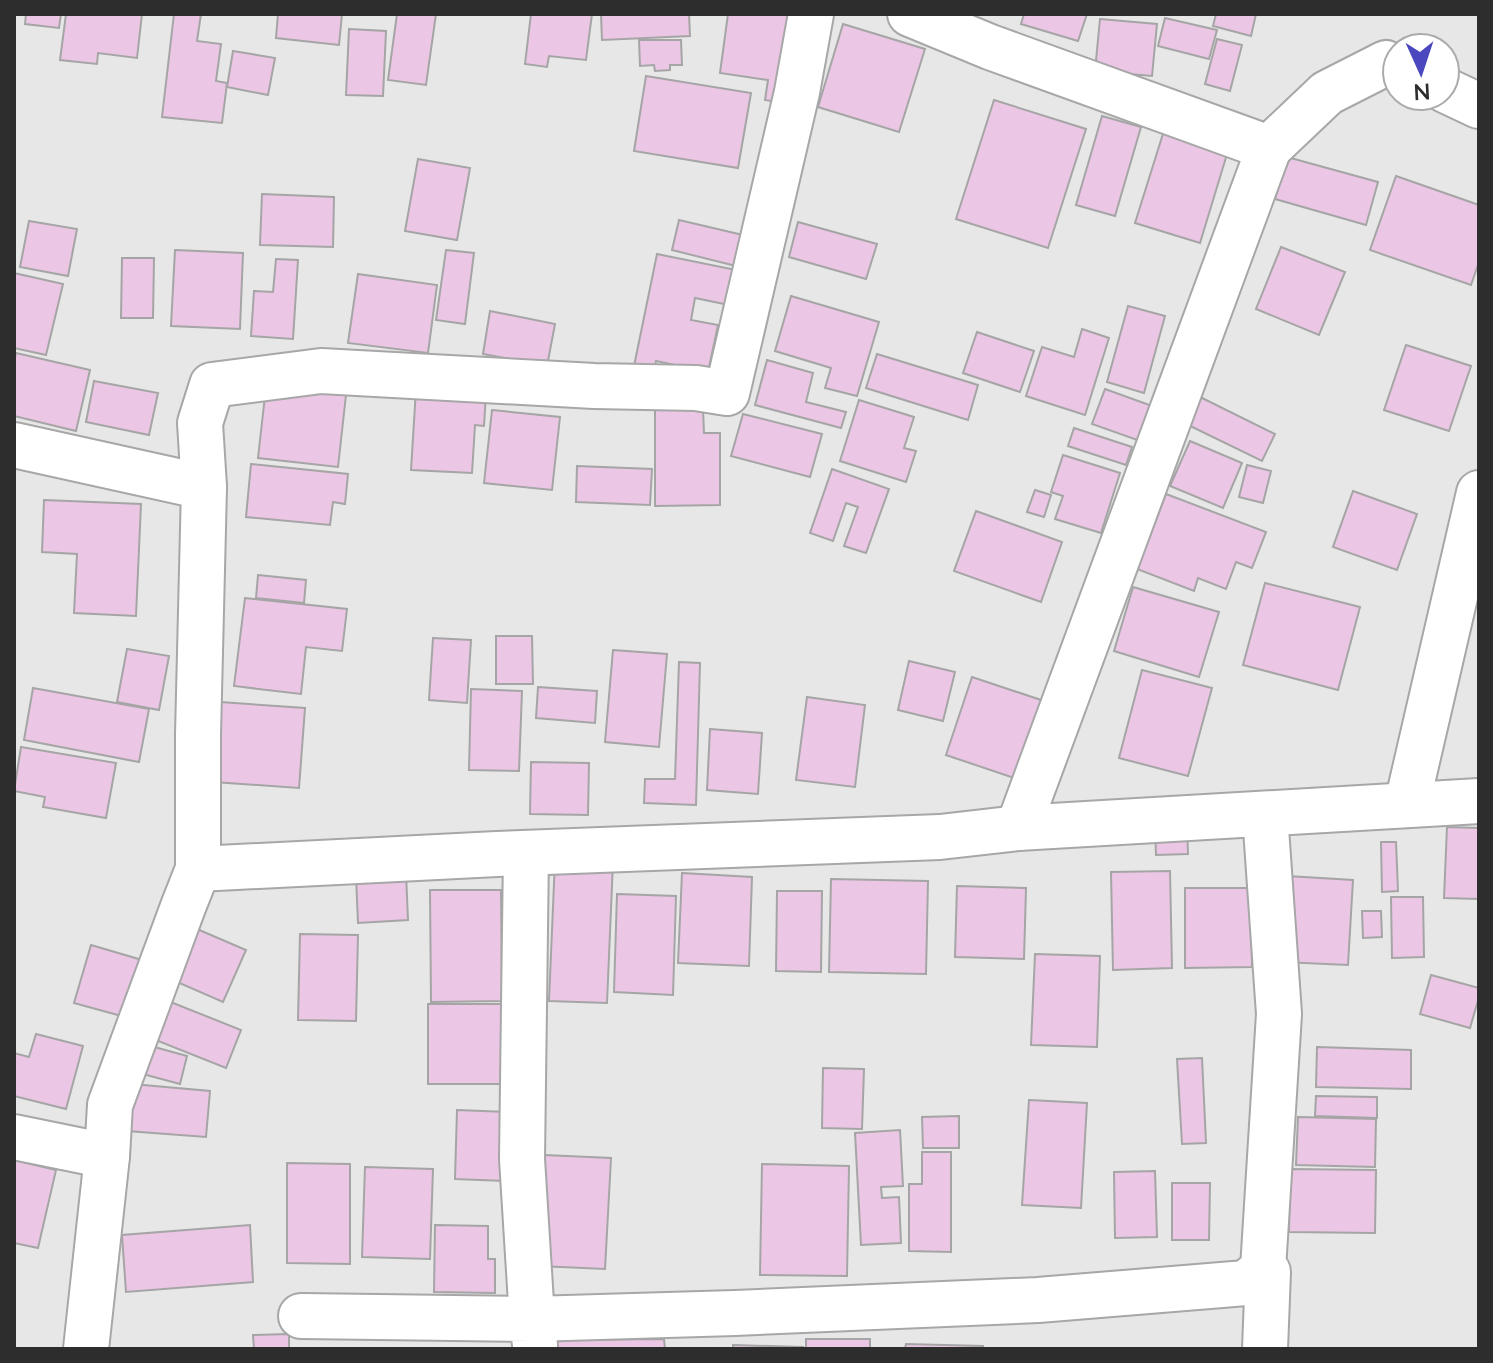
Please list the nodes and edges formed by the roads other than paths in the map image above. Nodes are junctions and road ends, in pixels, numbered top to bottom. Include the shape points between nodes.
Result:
1 (811, 14) edge
2 (910, 14) edge
3 (1381, 66) edge
4 (1269, 148) junction
5 (14, 445) edge
6 (204, 487) junction
7 (1479, 493) edge
8 (1479, 801) edge
9 (1407, 804) junction
10 (1265, 814) junction
11 (1018, 828) junction
12 (526, 853) junction
13 (198, 869) junction
14 (14, 1137) edge
15 (107, 1156) junction
16 (1263, 1269) junction
17 (301, 1316) dead end
18 (533, 1334) edge
19 (86, 1349) edge
20 (1265, 1349) edge

1 - 6 street via 727,393 321,371 212,385 200,423
2 - 4 street
3 - 4 street via 1327,93
4 - 11 street
5 - 6 street
6 - 13 street
7 - 9 street
8 - 9 street
9 - 10 street
10 - 11 street
10 - 16 street via 1279,1014
11 - 12 street via 940,837
12 - 13 street
12 - 18 street via 522,1159
13 - 15 street via 110,1105
14 - 15 street
15 - 19 street
16 - 18 street via 1246,1283 1038,1300 735,1313
16 - 20 street via 1268,1272
17 - 18 street

